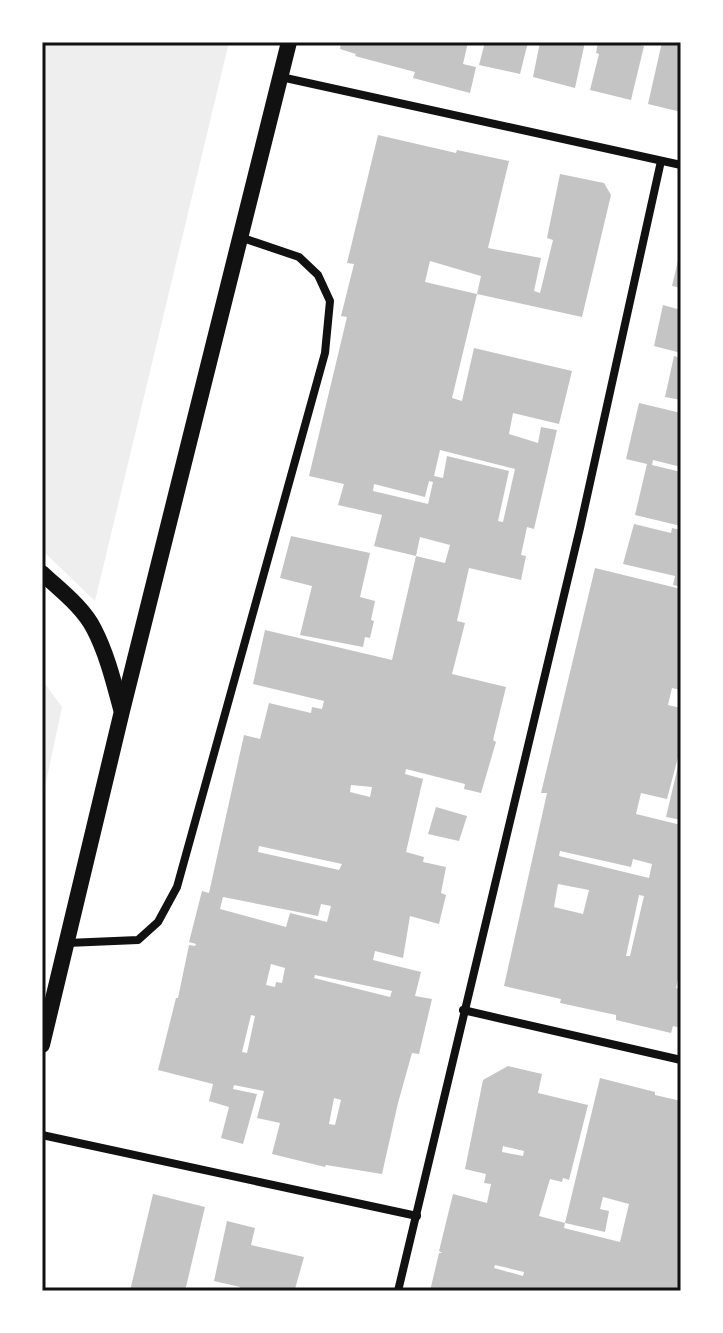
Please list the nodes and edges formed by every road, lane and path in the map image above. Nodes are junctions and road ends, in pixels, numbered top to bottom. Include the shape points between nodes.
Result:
1 (289, 42) edge
2 (281, 77) junction
3 (661, 161) junction
4 (681, 165) edge
5 (240, 237) junction
6 (42, 573) edge
7 (122, 711) junction
8 (66, 943) junction
9 (463, 1010) junction
10 (42, 1045) edge
11 (681, 1060) edge
12 (42, 1135) edge
13 (417, 1216) junction
14 (398, 1291) edge

1 - 2 main road
2 - 3 street
2 - 5 main road
3 - 4 street
3 - 9 street via 580,528
5 - 7 main road
5 - 8 street via 299,257 318,275 330,301 325,353 177,887 158,922 138,940
6 - 7 main road via 94,628
7 - 8 main road
8 - 10 main road
9 - 11 street
9 - 13 street
12 - 13 street
13 - 14 street

